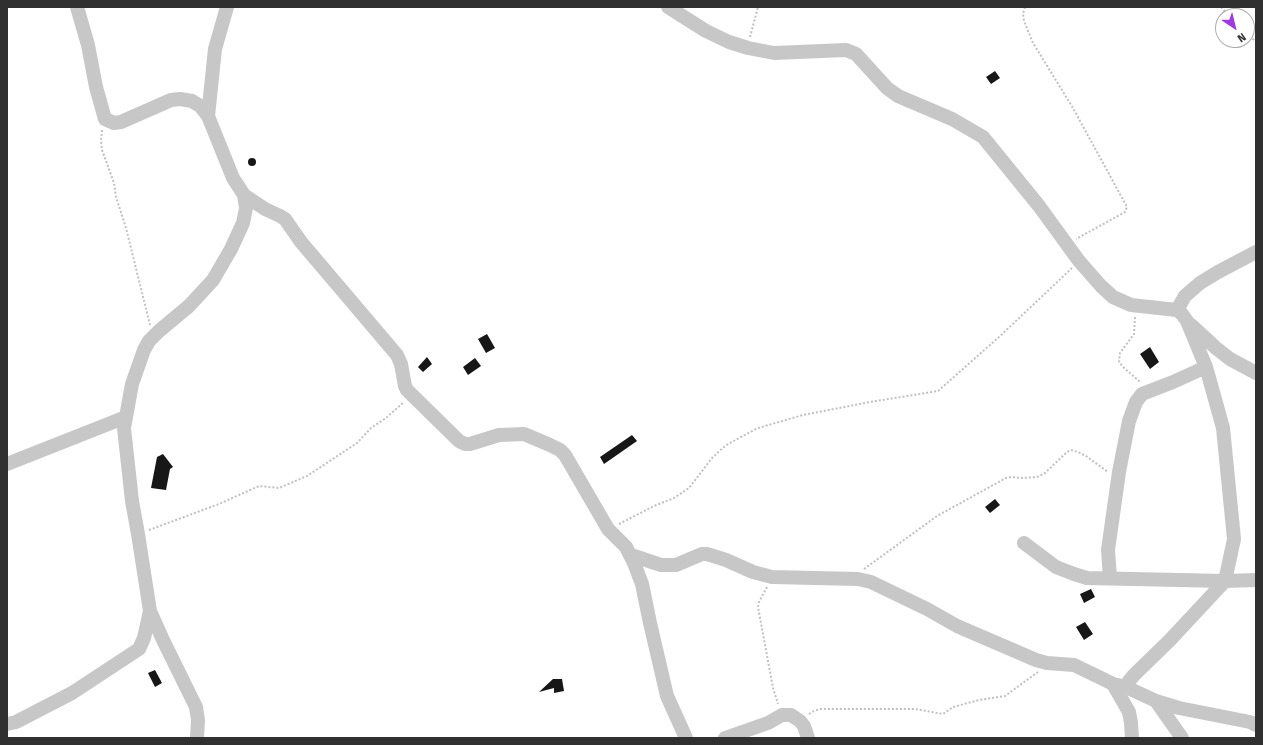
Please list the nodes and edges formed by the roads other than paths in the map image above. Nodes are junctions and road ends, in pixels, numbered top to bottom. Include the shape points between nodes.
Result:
1 (77, 7) edge
2 (227, 7) edge
3 (668, 7) edge
4 (208, 116) junction
5 (244, 195) junction
6 (1256, 252) edge
7 (1177, 310) junction
8 (1187, 321) junction
9 (1206, 367) junction
10 (1256, 373) edge
11 (126, 417) junction
12 (7, 464) edge
13 (1024, 543) dead end
14 (631, 555) junction
15 (1110, 578) junction
16 (1256, 580) edge
17 (1225, 581) junction
18 (150, 611) junction
19 (1120, 686) junction
20 (1156, 701) junction
21 (7, 724) edge
22 (1256, 725) edge
23 (197, 738) edge
24 (686, 738) edge
25 (725, 738) edge
26 (808, 738) edge
27 (1132, 738) edge
28 (1182, 738) edge

1 - 4 street via 106,120 121,122 171,100 180,99 192,100
2 - 4 street via 215,49
3 - 7 street via 706,31 748,48 774,53 846,50 856,54 886,88 898,96 952,120 982,137 1101,286 1113,297 1131,306
4 - 5 street via 233,178
5 - 11 street via 246,208 243,223 213,280 189,306 152,338 144,350 132,384
5 - 14 street via 285,219 301,242 397,355 405,386 412,395 459,442 470,444 499,435 524,434 560,450 608,529
6 - 7 street via 1200,284 1185,296
7 - 8 street
8 - 9 street
8 - 10 street via 1230,359
9 - 15 street via 1142,394 1136,402 1129,421 1118,481 1108,550
9 - 17 street via 1223,428 1234,532
11 - 12 street
11 - 18 street via 124,428 132,501
13 - 15 street via 1065,571 1088,578
14 - 19 street via 661,565 676,565 707,554 772,577 858,579 871,582 1002,646 1036,660 1080,667
14 - 24 street via 642,584 667,696
15 - 17 street
16 - 17 street
17 - 19 street via 1129,681
18 - 21 street via 139,649 72,693 16,722
18 - 23 street via 196,707
19 - 20 street
19 - 27 street via 1132,723
20 - 22 street
20 - 28 street
25 - 26 street via 768,723 782,715 791,714 804,726

